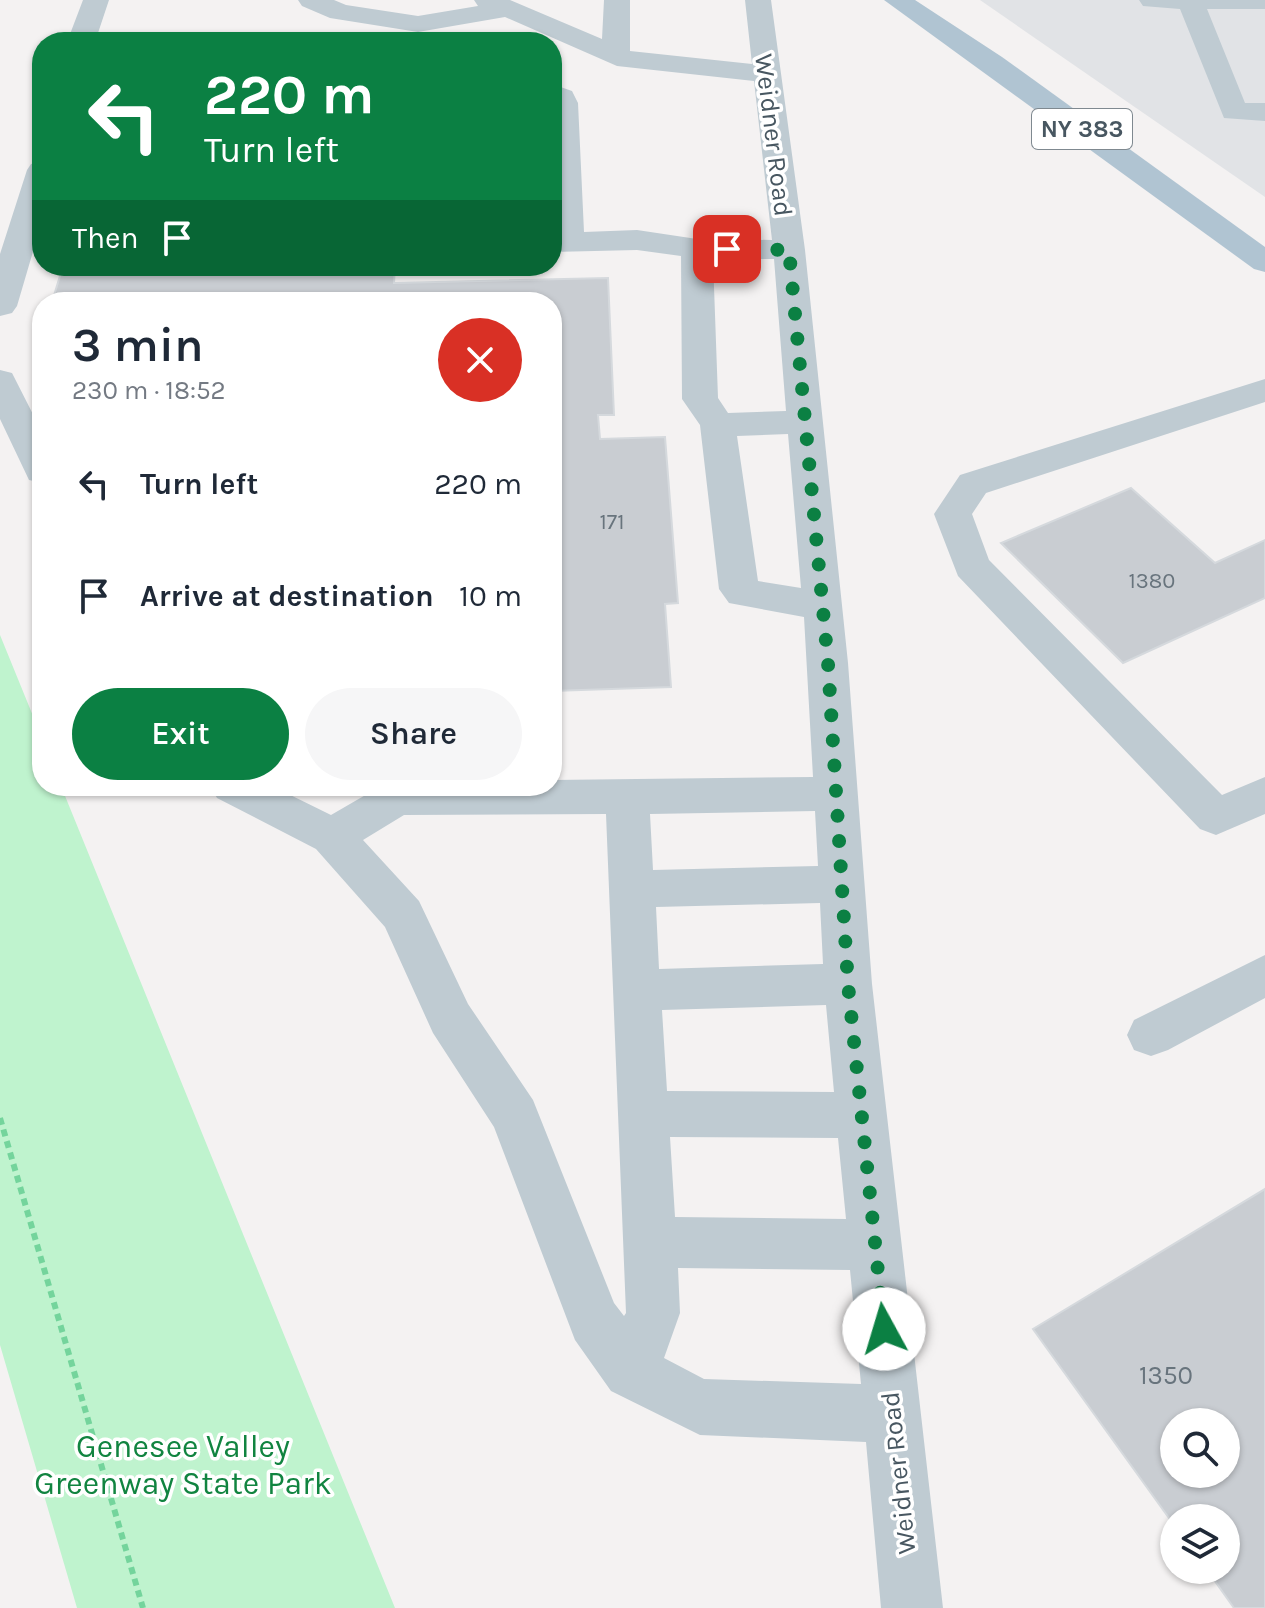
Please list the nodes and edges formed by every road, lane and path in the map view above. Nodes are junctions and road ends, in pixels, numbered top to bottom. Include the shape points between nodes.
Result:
1 (96, 0) edge
2 (311, 0) edge
3 (617, 0) edge
4 (758, 0) edge
5 (897, 0) edge
6 (1152, 0) edge
7 (1190, 1) edge
8 (1265, 1) edge
9 (497, 4) edge
10 (85, 32) edge
11 (561, 32) edge
12 (562, 32) edge
13 (616, 56) junction
14 (767, 74) junction
15 (562, 97) edge
16 (1265, 112) edge
17 (562, 172) edge
18 (32, 202) edge
19 (562, 242) edge
20 (697, 249) junction
21 (789, 250) junction
22 (1265, 262) edge
23 (0, 306) edge
24 (0, 381) edge
25 (1265, 390) edge
26 (805, 422) junction
27 (718, 425) junction
28 (32, 450) edge
29 (822, 606) junction
30 (837, 794) junction
31 (1265, 794) edge
32 (252, 796) edge
33 (627, 797) junction
34 (332, 836) junction
35 (843, 884) junction
36 (632, 889) junction
37 (1265, 975) edge
38 (848, 984) junction
39 (638, 990) junction
40 (1151, 1035) dead end
41 (645, 1114) junction
42 (861, 1115) junction
43 (0, 1118) edge
44 (650, 1242) junction
45 (875, 1245) junction
46 (631, 1371) junction
47 (892, 1414) junction
48 (143, 1608) edge
49 (912, 1608) edge

1 - 10 street
2 - 9 street via 340,12 418,24
3 - 13 street
4 - 14 street, Weidner Road
5 - 22 main road, NY 383
6 - 7 street
7 - 8 street
7 - 16 street via 1234,112
9 - 11 street
12 - 13 street
13 - 14 street via 669,67
14 - 21 street, Weidner Road
15 - 17 street
18 - 23 street
19 - 20 street via 637,240
20 - 21 street
20 - 27 street via 700,399
21 - 26 street, Weidner Road
24 - 28 street
25 - 31 street via 973,484 953,514 972,566 1216,817
26 - 27 street
26 - 29 street, Weidner Road
27 - 29 street via 739,589
29 - 30 street, Weidner Road
30 - 33 street
30 - 35 street, Weidner Road
32 - 34 street
33 - 34 street via 397,798
33 - 36 street
34 - 46 street via 403,915 450,1018 515,1116 594,1321
35 - 36 street
35 - 38 street, Weidner Road
36 - 39 street
37 - 40 street
38 - 39 street
38 - 42 street, Weidner Road
39 - 41 street
41 - 42 street
41 - 44 street
42 - 45 street, Weidner Road
43 - 48 path
44 - 45 street
44 - 46 street via 653,1313
45 - 47 street, Weidner Road
46 - 47 street via 700,1407
47 - 49 street, Weidner Road

